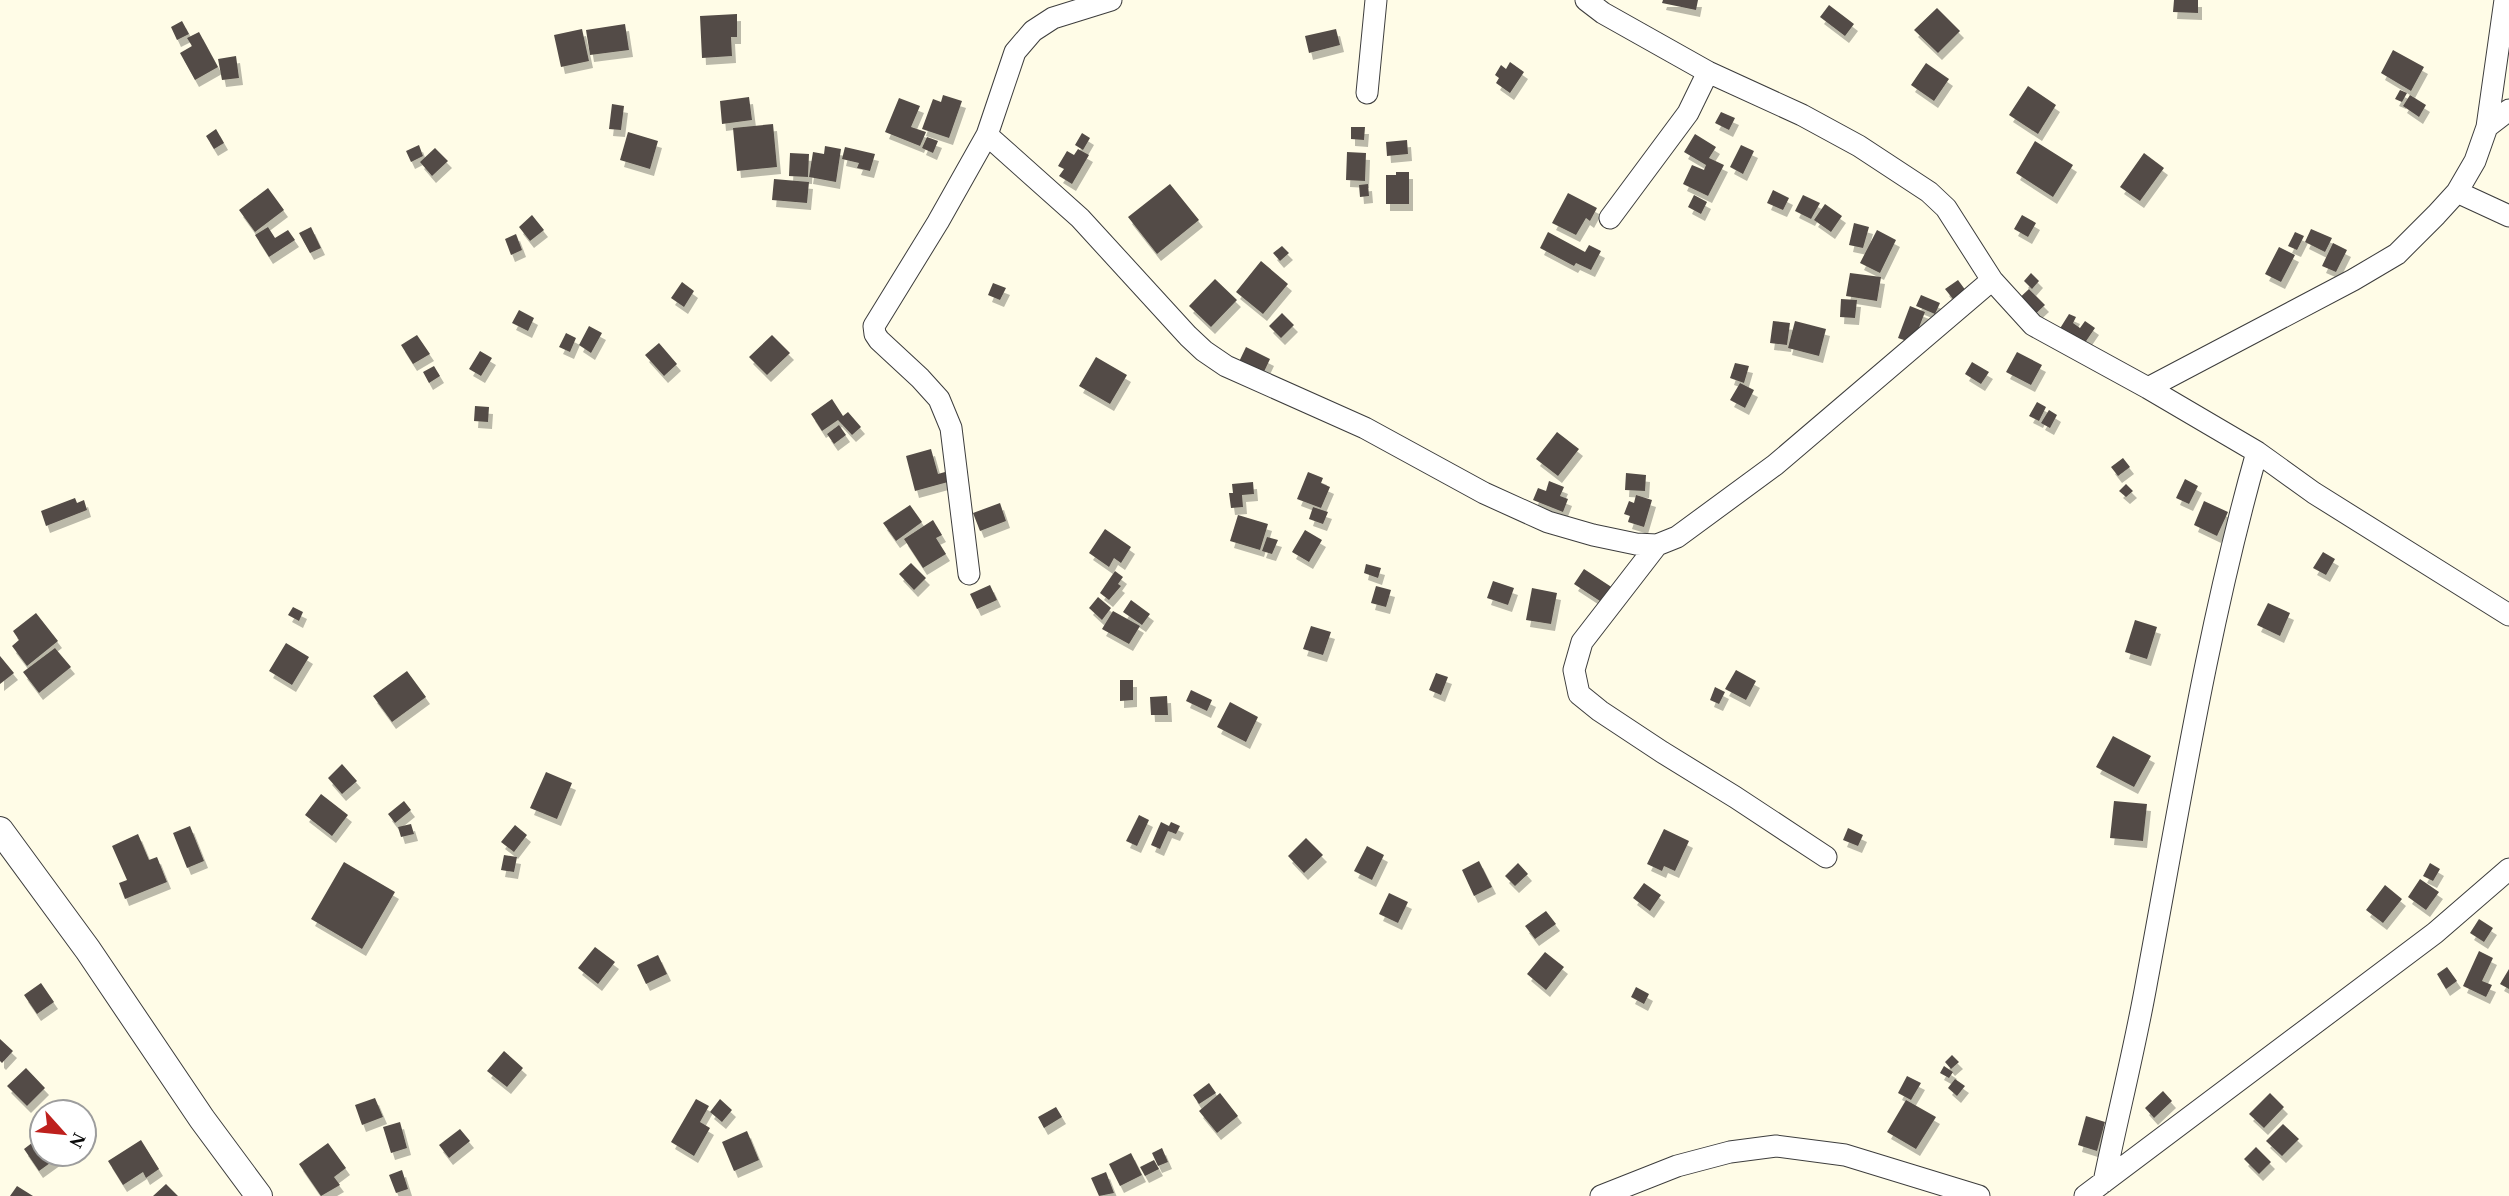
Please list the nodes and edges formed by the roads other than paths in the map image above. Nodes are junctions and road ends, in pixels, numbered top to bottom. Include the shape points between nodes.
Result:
1 (1111, 0) edge
2 (1376, 0) edge
3 (1586, 0) edge
4 (2505, 0) edge
5 (1708, 72) junction
6 (1367, 93) dead end
7 (2509, 110) edge
8 (2487, 127) junction
9 (987, 135) junction
10 (2457, 192) junction
11 (2509, 216) edge
12 (1610, 218) dead end
13 (1992, 280) junction
14 (2148, 388) junction
15 (2257, 452) junction
16 (1657, 545) junction
17 (970, 574) dead end
18 (2509, 615) edge
19 (0, 830) edge
20 (1826, 856) dead end
21 (2509, 869) edge
22 (2104, 1182) junction
23 (259, 1196) edge
24 (1601, 1196) edge
25 (1979, 1196) edge
26 (2085, 1196) edge

1 - 9 street via 1054,18 1033,31 1015,52
2 - 6 street
3 - 5 street
4 - 8 street
5 - 12 street via 1688,113
5 - 13 street via 1802,115 1929,192 1946,208
7 - 8 street
8 - 10 street
9 - 16 street via 1080,218 1188,336 1226,366 1365,428 1548,522
9 - 17 street via 874,326 879,340 939,399 951,428
10 - 11 street
10 - 14 street via 2397,254
13 - 14 street via 2033,325
13 - 16 street via 1775,464 1677,537
14 - 15 street
15 - 18 street via 2314,494
15 - 22 street via 2232,541
16 - 20 street via 1582,642 1574,670 1579,694
19 - 23 street
21 - 22 street via 2435,933
22 - 26 street
24 - 25 street via 1677,1166 1776,1146 1845,1155

